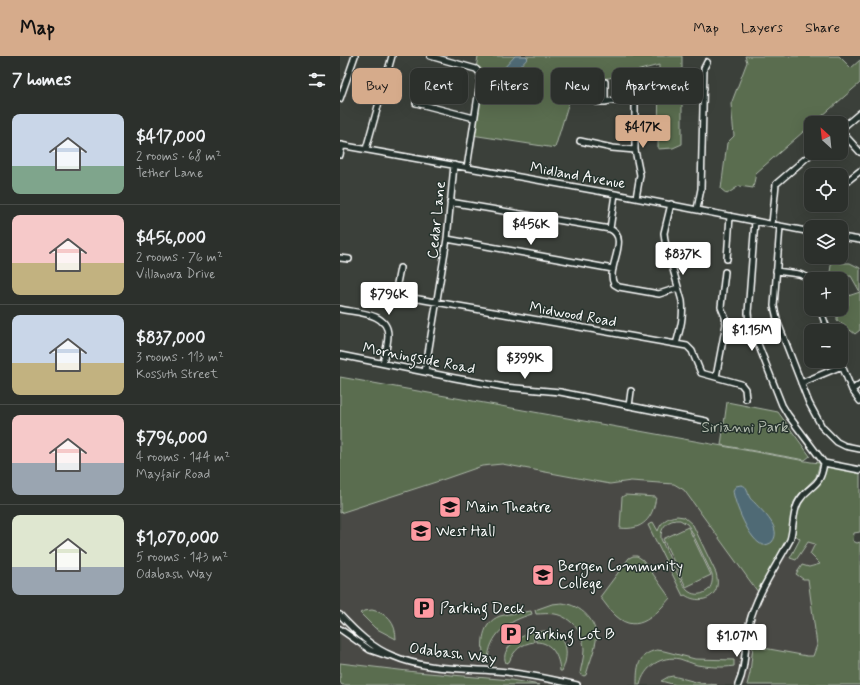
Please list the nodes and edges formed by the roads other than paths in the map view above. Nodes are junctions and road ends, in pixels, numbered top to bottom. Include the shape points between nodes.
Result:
1 (355, 56) edge
2 (392, 56) edge
3 (430, 56) edge
4 (707, 62) dead end
5 (605, 82) dead end
6 (704, 88) joint
7 (340, 99) edge
8 (612, 101) edge
9 (605, 102) joint
10 (420, 104) edge
11 (635, 104) edge
12 (860, 113) edge
13 (474, 118) junction
14 (848, 124) edge
15 (848, 138) edge
16 (580, 141) dead end
17 (341, 145) edge
18 (366, 149) junction
19 (634, 150) junction
20 (860, 152) edge
21 (340, 155) edge
22 (804, 160) edge
23 (454, 165) junction
24 (467, 168) junction
25 (860, 171) edge
26 (848, 180) edge
27 (615, 194) junction
28 (636, 198) junction
29 (450, 202) junction
30 (671, 204) junction
31 (697, 209) junction
32 (730, 216) junction
33 (755, 221) junction
34 (772, 224) junction
35 (780, 226) junction
36 (610, 229) junction
37 (804, 231) edge
38 (848, 238) edge
39 (447, 239) junction
40 (860, 240) edge
41 (340, 258) edge
42 (349, 259) dead end
43 (727, 259) dead end
44 (400, 268) dead end
45 (613, 269) junction
46 (776, 271) junction
47 (725, 272) dead end
48 (804, 276) edge
49 (678, 288) junction
50 (367, 290) dead end
51 (395, 294) junction
52 (437, 302) junction
53 (340, 310) edge
54 (676, 344) junction
55 (340, 355) edge
56 (383, 363) junction
57 (831, 368) edge
58 (843, 368) edge
59 (425, 372) junction
60 (716, 377) junction
61 (801, 383) junction
62 (860, 384) edge
63 (852, 390) junction
64 (631, 391) dead end
65 (746, 399) dead end
66 (860, 401) edge
67 (628, 406) junction
68 (706, 421) dead end
69 (860, 449) edge
70 (824, 463) junction
71 (860, 470) edge
72 (340, 615) edge
73 (340, 629) edge
74 (408, 662) junction
75 (577, 685) edge
76 (738, 685) edge

1 - 7 street
2 - 18 street
3 - 13 street via 479,72 480,82
4 - 6 street via 704,68
5 - 9 street
6 - 31 street
8 - 9 street
10 - 13 street
11 - 19 street
12 - 14 street
13 - 24 street
15 - 20 street
16 - 19 street
17 - 18 street, Midland Avenue
17 - 21 street
18 - 23 street, Midland Avenue
19 - 28 street via 640,175
22 - 34 street via 776,184
23 - 24 street, Midland Avenue
23 - 29 street, Cedar Lane
24 - 27 street, Midland Avenue
25 - 26 street
27 - 28 street, Midland Avenue
27 - 36 street
28 - 30 street, Midland Avenue
29 - 36 street
29 - 39 street, Cedar Lane
30 - 31 street, Midland Avenue
30 - 49 street via 664,233
31 - 32 street, Midland Avenue
32 - 33 street, Midland Avenue
32 - 43 street
33 - 34 street, Midland Avenue
33 - 70 street via 749,321 785,411
34 - 35 street, Midland Avenue
35 - 37 street, Midland Avenue
35 - 46 street
36 - 45 street via 615,231 618,237
38 - 40 street
39 - 45 street
39 - 52 street, Cedar Lane
41 - 42 street
44 - 51 street
45 - 49 street via 612,281 619,287 659,294
46 - 48 street
46 - 61 street via 776,318
47 - 60 street via 721,307 726,324
49 - 54 street via 683,315
50 - 51 street, Midwood Road
51 - 52 street, Midwood Road
52 - 54 street, Midwood Road
52 - 59 street, Cedar Lane
53 - 56 street via 374,316 384,323 388,334
54 - 60 street, Midwood Road via 687,346 692,351 700,373
55 - 56 street, Morningside Road
56 - 59 street, Morningside Road
57 - 61 street
58 - 63 street
59 - 67 street, Morningside Road via 504,387 560,392
60 - 65 street, Midwood Road via 741,384 745,389
61 - 69 street via 827,433 841,444
62 - 63 street
63 - 66 street
64 - 67 street
67 - 68 street, Morningside Road
70 - 71 street
70 - 76 street via 820,480 799,501 790,540 754,607 747,631 745,663
72 - 74 street, Odabash Way via 374,645
73 - 74 street via 370,650
74 - 75 street, Odabash Way via 512,673

